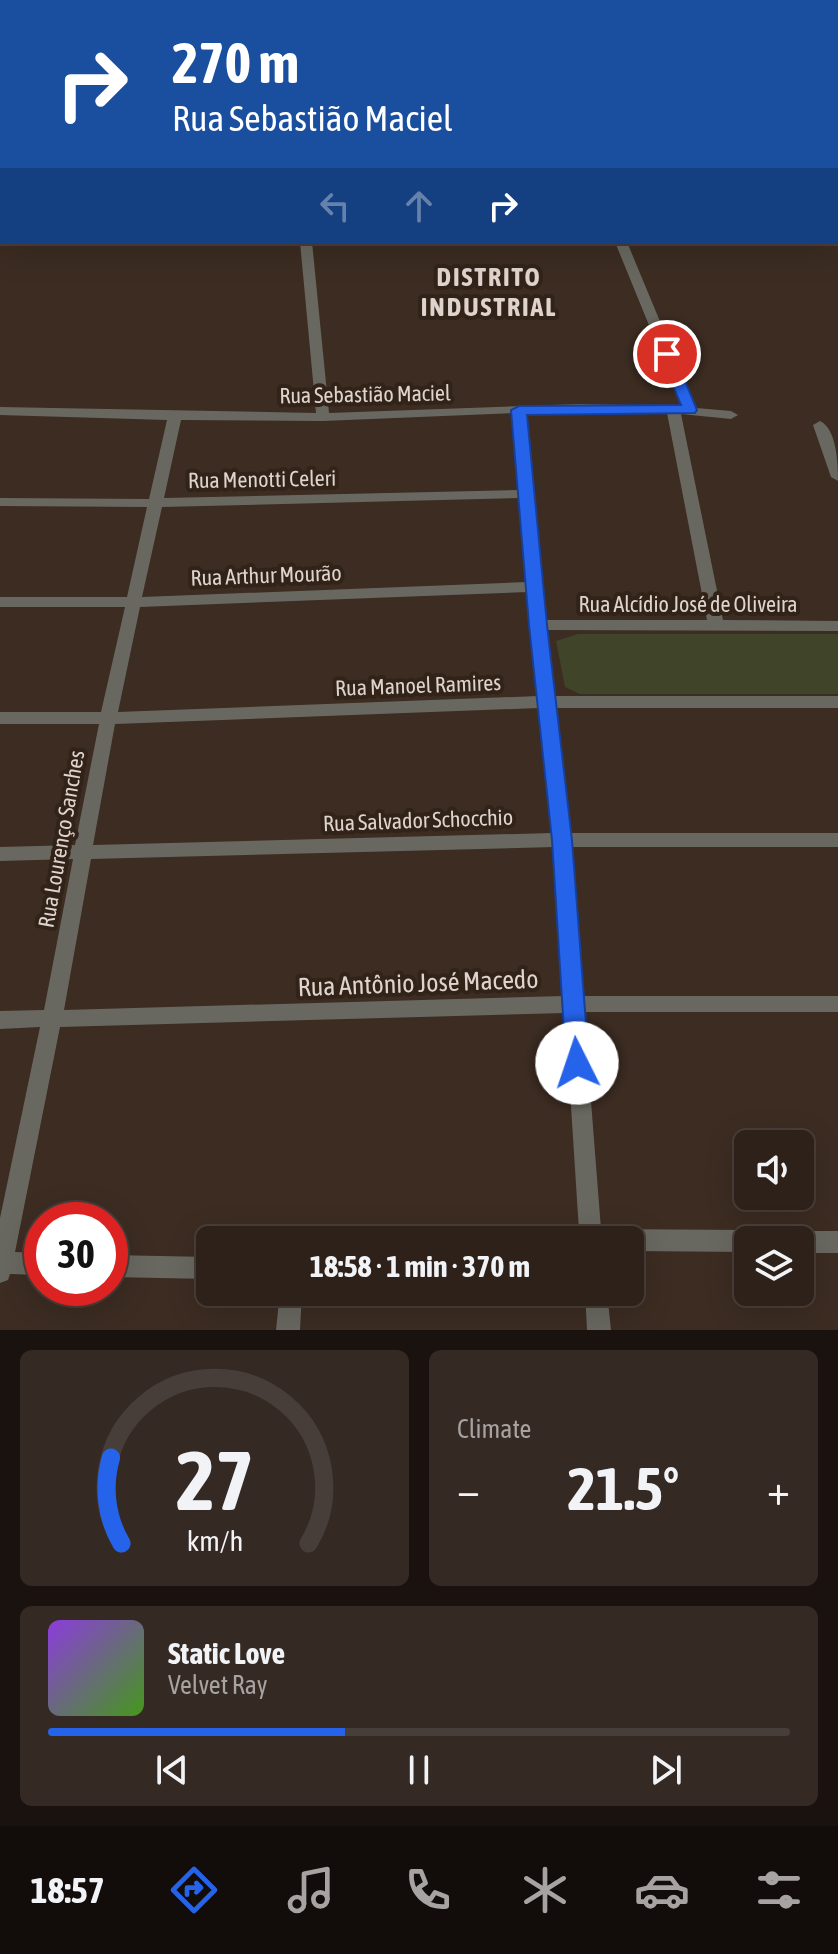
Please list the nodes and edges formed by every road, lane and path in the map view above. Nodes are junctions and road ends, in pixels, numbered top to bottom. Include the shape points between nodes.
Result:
1 (306, 244) edge
2 (622, 244) edge
3 (673, 409) junction
4 (519, 410) junction
5 (690, 410) junction
6 (0, 411) edge
7 (175, 415) junction
8 (731, 415) dead end
9 (323, 417) junction
10 (820, 425) dead end
11 (838, 477) edge
12 (525, 494) junction
13 (0, 502) edge
14 (155, 503) junction
15 (534, 587) junction
16 (0, 602) edge
17 (132, 602) junction
18 (538, 625) junction
19 (716, 626) junction
20 (838, 626) edge
21 (546, 702) junction
22 (838, 702) edge
23 (0, 718) edge
24 (108, 718) junction
25 (562, 840) junction
26 (838, 840) edge
27 (0, 854) edge
28 (84, 854) junction
29 (573, 1004) junction
30 (838, 1004) edge
31 (52, 1019) junction
32 (0, 1020) edge
33 (590, 1226) edge
34 (644, 1240) edge
35 (734, 1241) edge
36 (814, 1242) edge
37 (838, 1242) edge
38 (24, 1265) edge
39 (1, 1266) edge
40 (128, 1266) edge
41 (196, 1268) edge
42 (290, 1306) edge
43 (597, 1306) edge
44 (288, 1330) edge
45 (599, 1330) edge

1 - 9 street
2 - 5 street
3 - 4 street, Rua Sebastião Maciel
3 - 5 street, Rua Sebastião Maciel
3 - 19 street
4 - 9 street, Rua Sebastião Maciel
4 - 12 street
5 - 8 street, Rua Sebastião Maciel
6 - 7 street, Rua Sebastião Maciel
7 - 9 street, Rua Sebastião Maciel
7 - 14 street, Rua Lourenço Sanches
10 - 11 street
12 - 14 street, Rua Menotti Celeri
12 - 15 street
13 - 14 street, Rua Menotti Celeri
14 - 17 street, Rua Lourenço Sanches
15 - 17 street, Rua Arthur Mourão
15 - 18 street
16 - 17 street, Rua Arthur Mourão
17 - 24 street, Rua Lourenço Sanches
18 - 19 street, Rua Alcídio José de Oliveira
18 - 21 street
19 - 20 street, Rua Alcídio José de Oliveira
21 - 22 street, Rua Manoel Ramires
21 - 24 street, Rua Manoel Ramires
21 - 25 street
23 - 24 street, Rua Manoel Ramires
24 - 28 street, Rua Lourenço Sanches
25 - 26 street, Rua Salvador Schocchio
25 - 28 street, Rua Salvador Schocchio
25 - 29 street
27 - 28 street, Rua Salvador Schocchio
28 - 31 street, Rua Lourenço Sanches
29 - 30 street, Rua Antônio José Macedo
29 - 31 street, Rua Antônio José Macedo
29 - 33 street
31 - 32 street, Rua Antônio José Macedo
31 - 39 street, Rua Lourenço Sanches
34 - 35 street
36 - 37 street
38 - 39 street
40 - 41 street
42 - 44 street
43 - 45 street

